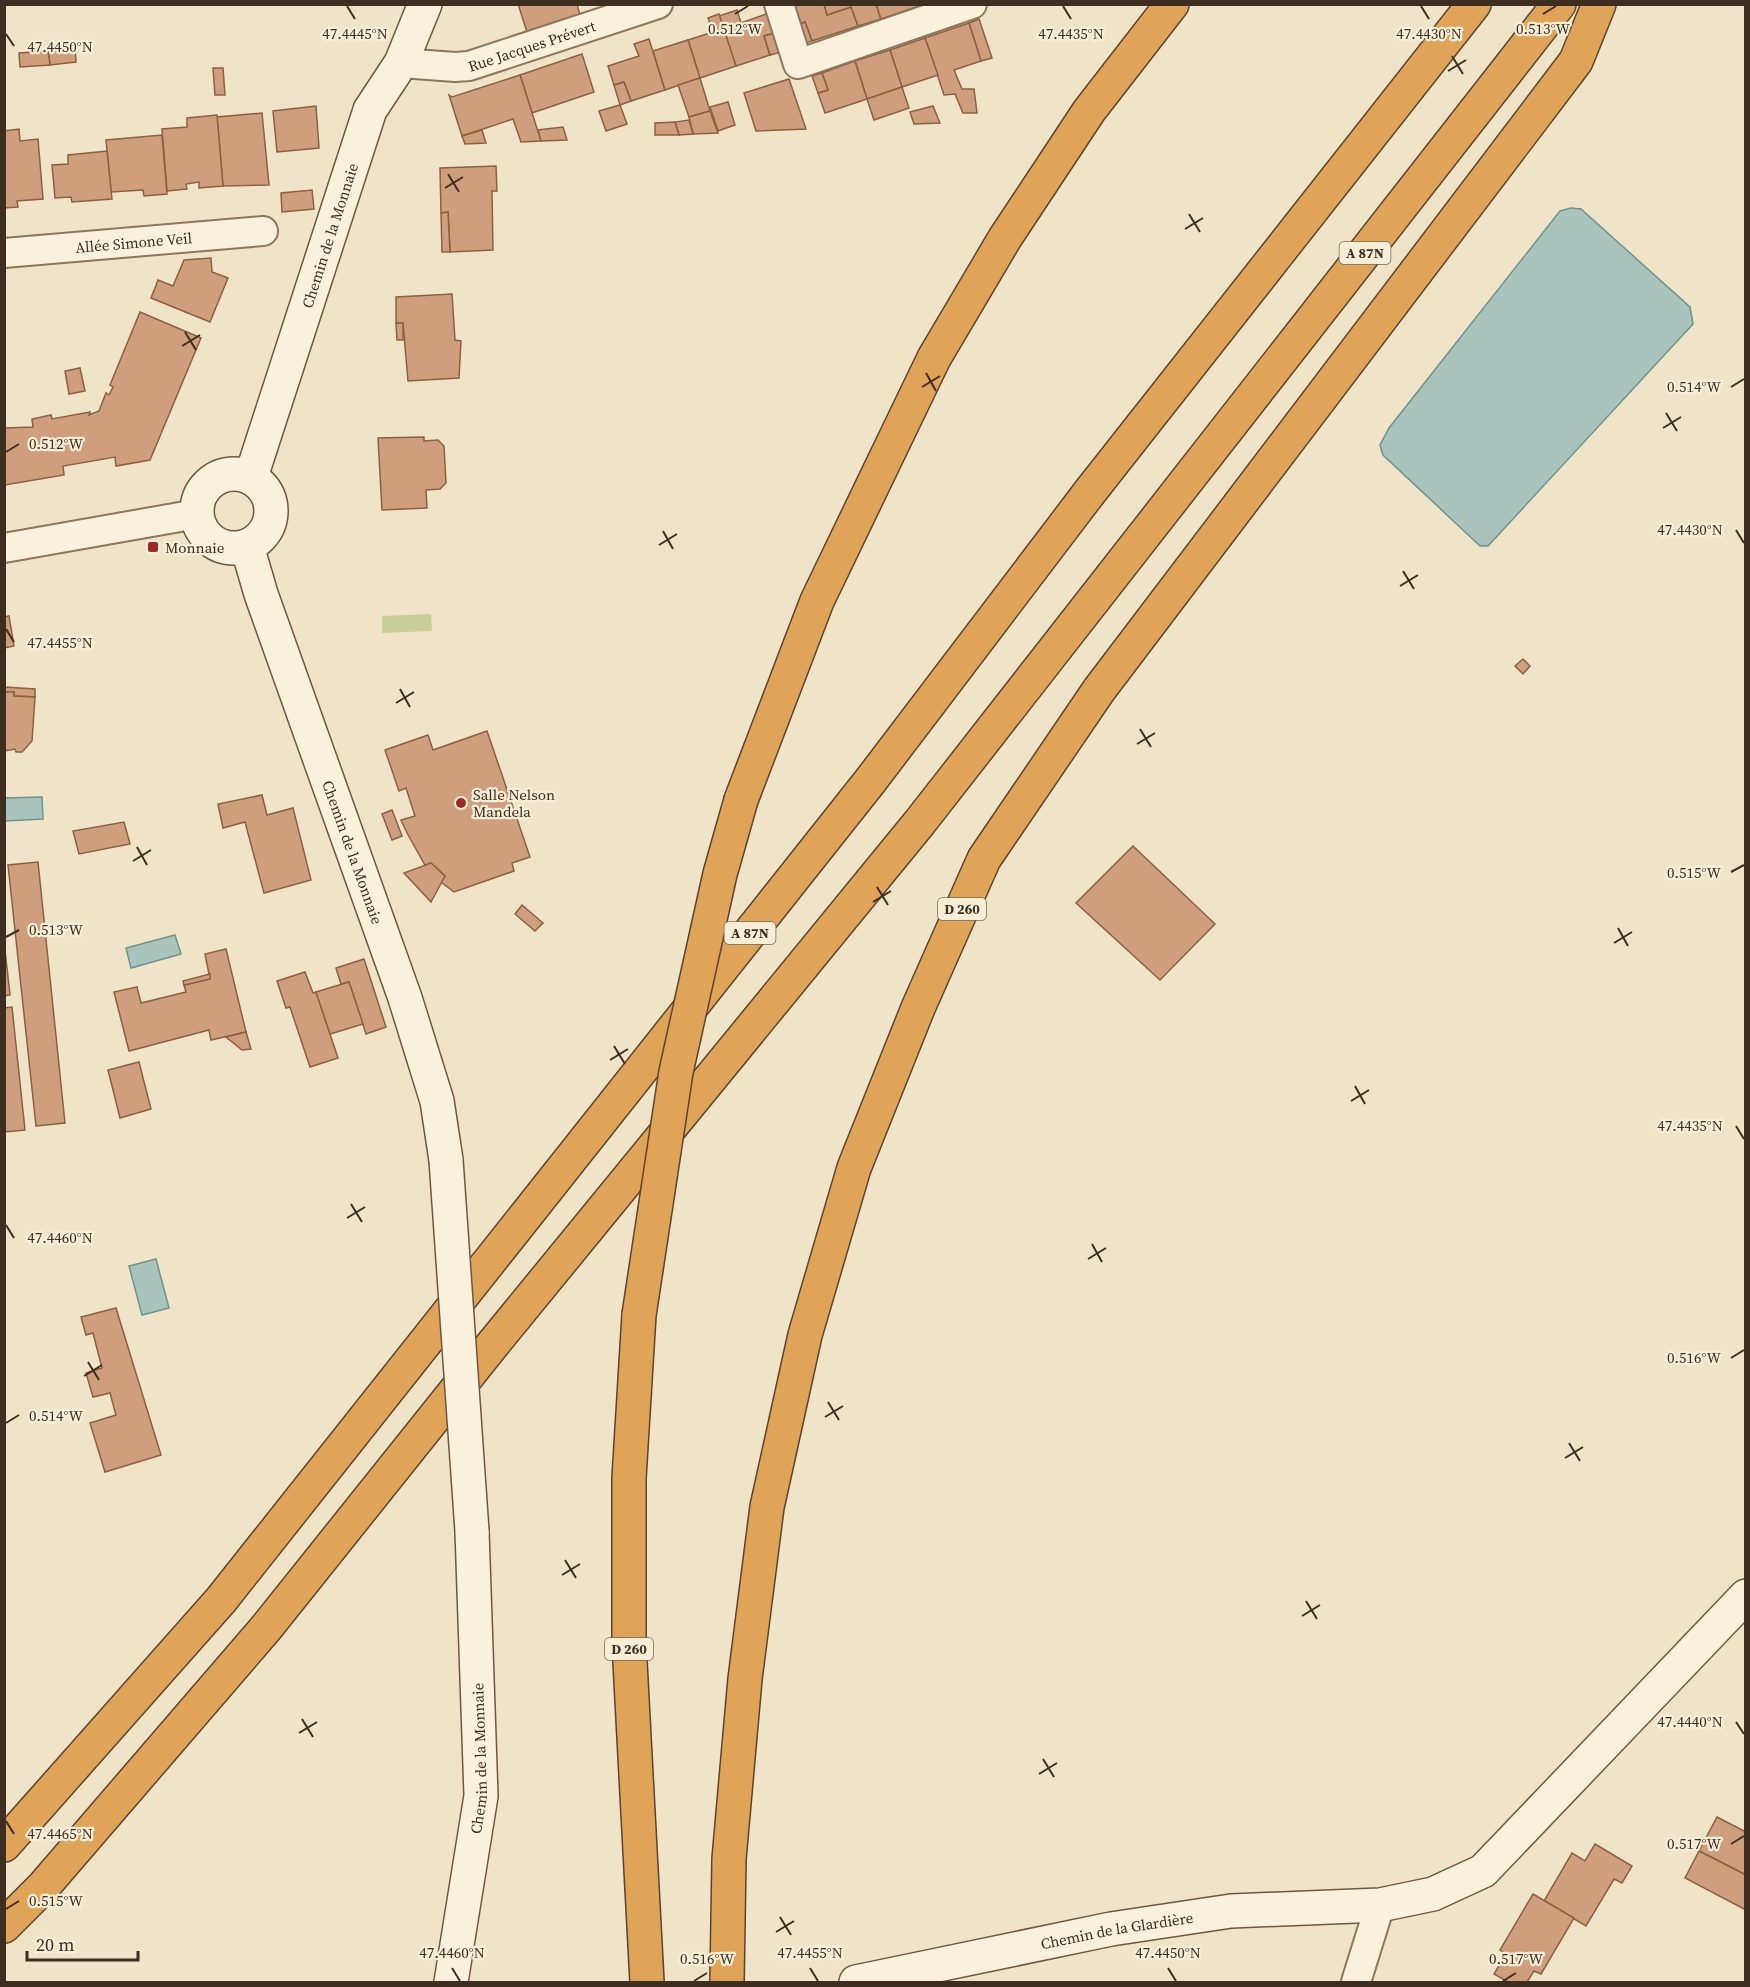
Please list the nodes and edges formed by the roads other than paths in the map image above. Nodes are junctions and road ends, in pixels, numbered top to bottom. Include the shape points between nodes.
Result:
1 (425, 4) edge
2 (658, 4) edge
3 (779, 4) edge
4 (972, 4) edge
5 (1172, 4) edge
6 (1474, 4) edge
7 (1559, 4) edge
8 (1599, 4) edge
9 (401, 63) junction
10 (263, 231) dead end
11 (4, 253) edge
12 (251, 477) junction
13 (197, 514) junction
14 (247, 546) junction
15 (4, 548) edge
16 (1746, 1596) edge
17 (4, 1845) edge
18 (1380, 1905) junction
19 (4, 1926) edge
20 (451, 1983) edge
21 (646, 1983) edge
22 (727, 1983) edge
23 (856, 1983) edge
24 (1356, 1983) edge

1 - 9 street, Chemin de la Monnaie
2 - 9 street, Rue Jacques Prévert via 469,66
3 - 4 street via 798,64
5 - 21 highway, D 260, bridge via 1089,111 1005,238 934,358 817,601 741,800 720,874 676,1072 639,1315 629,1478 629,1643
6 - 17 highway, A 87N via 1096,483 871,780 251,1563
7 - 19 highway, A 87N via 920,822 266,1628 43,1887
8 - 22 highway, D 260 via 1576,61 1099,690 984,859 927,987 854,1168 805,1335 767,1507 745,1680 729,1859
9 - 12 street, Chemin de la Monnaie via 370,110
10 - 11 street, Allée Simone Veil
12 - 13 street via 228,474 208,483 201,492
12 - 14 street via 268,494 271,519 258,540
13 - 14 street via 199,526 214,543 236,549
13 - 15 street
14 - 20 street, Chemin de la Monnaie, bridge via 405,998 437,1101 446,1160 472,1531 481,1796
16 - 18 street, Chemin de la Glardière via 1483,1870 1433,1894
18 - 23 street, Chemin de la Glardière via 1231,1911 1111,1929
18 - 24 street

